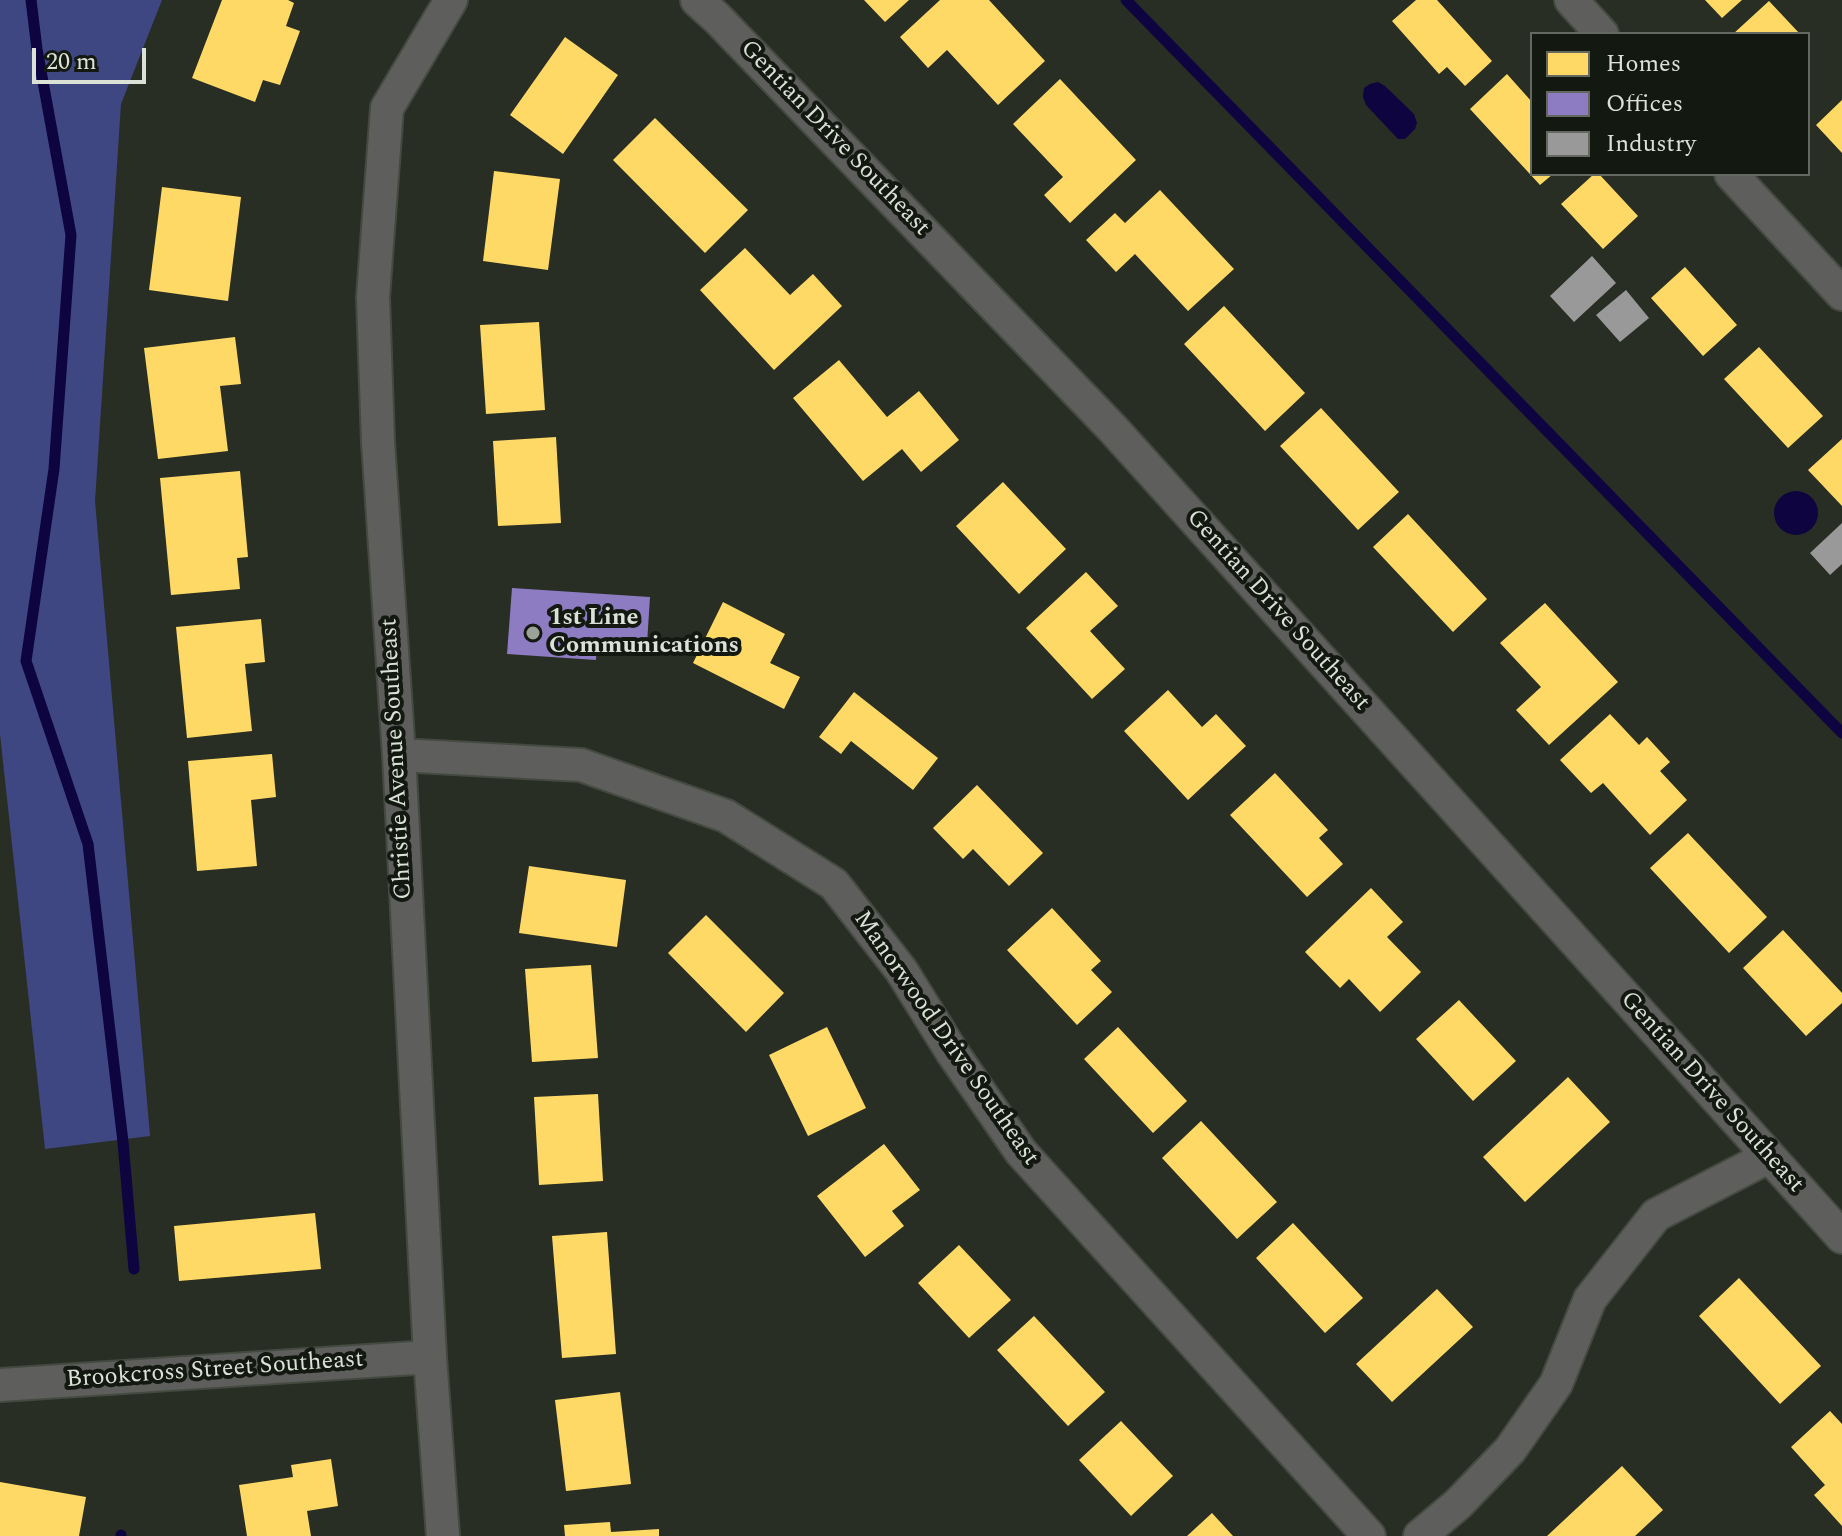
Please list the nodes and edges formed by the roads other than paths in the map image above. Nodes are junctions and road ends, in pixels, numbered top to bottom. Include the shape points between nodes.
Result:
1 (451, 0) edge
2 (697, 0) edge
3 (1571, 0) edge
4 (1600, 32) edge
5 (1733, 176) edge
6 (1842, 294) edge
7 (399, 755) junction
8 (1768, 1157) junction
9 (1842, 1237) edge
10 (430, 1357) junction
11 (0, 1385) edge
12 (443, 1536) edge
13 (1369, 1536) edge
14 (1420, 1536) edge

1 - 7 street, Christie Avenue Southeast via 387,108 373,297
2 - 8 street, Gentian Drive Southeast via 1113,429
3 - 4 street
5 - 6 street
7 - 10 street, Christie Avenue Southeast
7 - 13 street, Manorwood Drive Southeast via 581,765 726,816 834,884 901,970 1021,1152
8 - 9 street, Gentian Drive Southeast
8 - 14 street via 1656,1215 1590,1299 1556,1384 1510,1450
10 - 11 street, Brookcross Street Southeast
10 - 12 street, Christie Avenue Southeast

